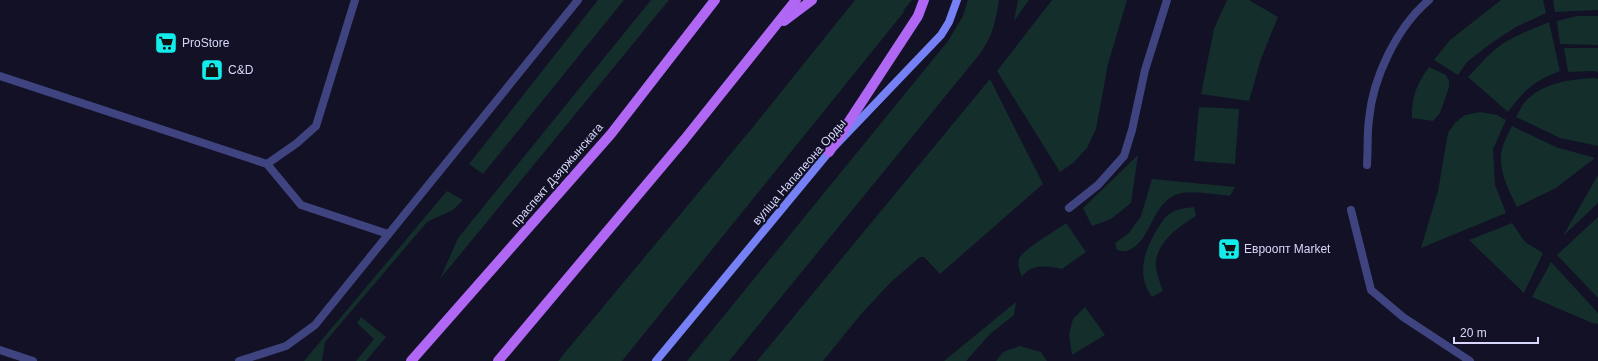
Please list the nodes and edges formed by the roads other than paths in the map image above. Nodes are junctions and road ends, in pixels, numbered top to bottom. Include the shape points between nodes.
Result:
1 (355, 0) edge
2 (578, 0) edge
3 (716, 0) edge
4 (796, 0) edge
5 (812, 0) edge
6 (924, 0) edge
7 (957, 0) edge
8 (1167, 0) edge
9 (1429, 0) edge
10 (773, 30) junction
11 (0, 76) edge
12 (829, 152) junction
13 (267, 164) junction
14 (1367, 165) dead end
15 (1069, 208) dead end
16 (1351, 210) dead end
17 (388, 234) junction
18 (0, 350) edge
19 (33, 361) edge
20 (239, 361) edge
21 (411, 361) edge
22 (498, 361) edge
23 (656, 361) edge
24 (1470, 361) edge

1 - 13 lane via 316,126
2 - 17 lane
3 - 21 main road, праспект Дзяржынскага via 611,134
4 - 10 main road
5 - 10 main road
6 - 12 main road via 918,16
7 - 12 street, вуліца Напалеона Орды via 941,35
8 - 15 lane via 1145,70 1124,156 1098,185
9 - 14 lane via 1402,29 1377,79 1369,118
10 - 22 main road
11 - 13 lane
12 - 23 street, вуліца Напалеона Орды
13 - 17 lane via 301,205
16 - 24 lane via 1371,290 1403,317
17 - 20 lane via 315,325 286,346
18 - 19 lane

